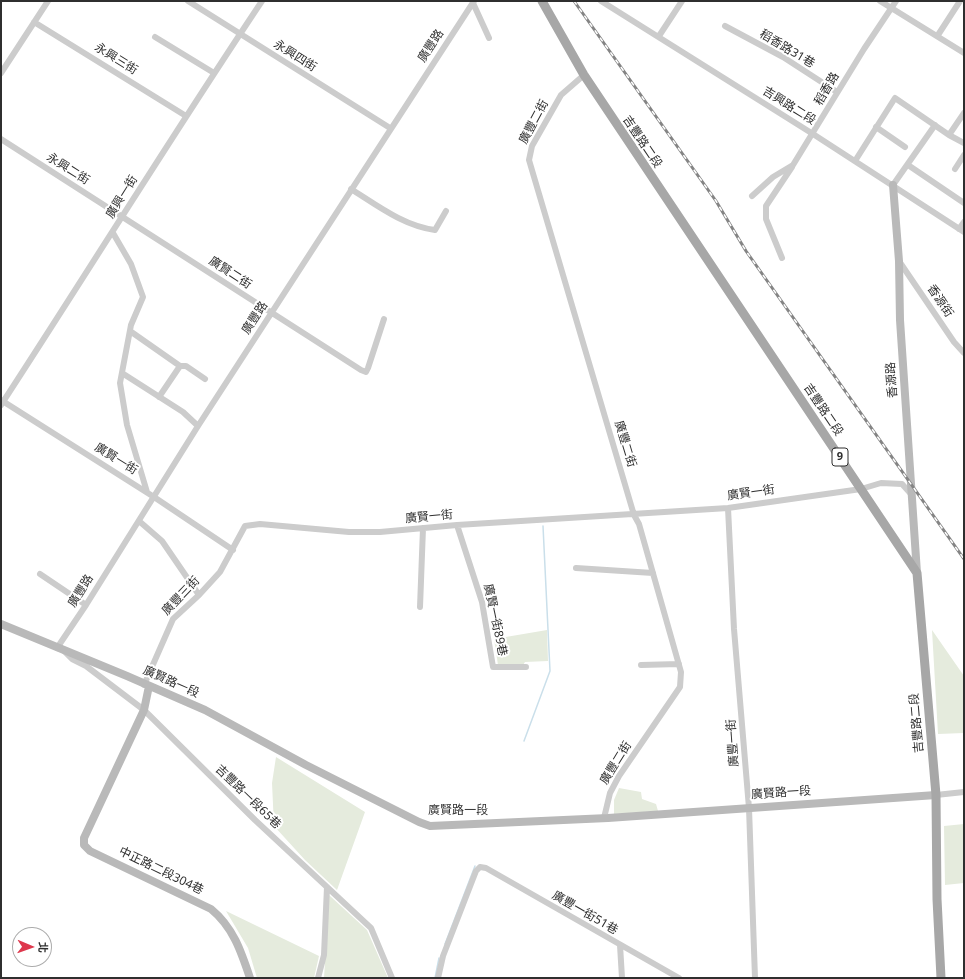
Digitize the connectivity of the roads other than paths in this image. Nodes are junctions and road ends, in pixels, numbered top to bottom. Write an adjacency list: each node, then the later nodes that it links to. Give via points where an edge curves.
1 (48, 1): 12 (street)
2 (188, 1): 14 (street, 永興四街)
3 (262, 1): 14 (street, 廣興一街)
4 (542, 1): 22 (main road, 吉豐路二段 / 9)
5 (601, 1): 16 (street, 吉興路二段)
6 (682, 1): 16 (street)
7 (880, 1): 11 (street)
8 (896, 1): 11 (street, 稻香路)
9 (960, 1): 15 (street)
10 (473, 2): 18 (street); 28 (street, 廣豐路)
11 (891, 8): 15 (street); 23 (street, 稻香路)
12 (34, 22): 20 (street); 24 (street, 永興三街)
13 (725, 26): 23 (street, 稻香路31巷, via 783,57)
14 (240, 35): 21 (street, 廣興一街); 28 (street, 永興四街)
15 (938, 35): 19 (street)
16 (659, 36): 29 (street, 吉興路二段)
17 (155, 37): 21 (street)
18 (490, 38)
19 (964, 53)
20 (1, 73)
21 (214, 73): 24 (street, 廣興一街)
22 (584, 76): 60 (main road, 吉豐路二段 / 9); 65 (street, 廣豐二街, via 561,95 532,146 529,160)
23 (837, 92): 29 (street, 稻香路)
24 (186, 116): 44 (street, 廣興一街)
25 (963, 116): 30 (street)
26 (935, 125): 27 (street, via 895,98); 30 (street); 37 (street)
27 (876, 127): 33 (street); 35 (street)
28 (390, 128): 40 (street, 廣豐路)
29 (813, 134): 35 (street, 吉興路二段); 36 (street, 稻香路)
30 (949, 135): 32 (street)
31 (1, 139): 44 (street, 永興二街)
32 (964, 143)
33 (905, 147)
34 (964, 155): 38 (street)
35 (855, 161): 39 (street, 吉興路二段)
36 (793, 165): 41 (street, 稻香路, via 773,177); 48 (street, via 766,206 766,220)
37 (908, 165): 39 (street); 42 (street)
38 (955, 169)
39 (893, 186): 46 (street, 吉興路二段); 49 (street, 香源路)
40 (351, 190): 43 (street, via 406,222 423,228 435,230); 50 (street, 廣豐路)
41 (752, 196)
42 (964, 203)
43 (446, 211)
44 (123, 217): 47 (street, 廣興一街); 50 (street, 廣賢二街)
45 (964, 222): 46 (street)
46 (962, 230)
47 (113, 233): 52 (street, via 131,264 144,297 134,316); 58 (street, 廣興一街)
48 (782, 258)
49 (899, 260): 53 (street, 香源街); 62 (street, 香源路, via 900,320)
50 (271, 313): 51 (street, 廣賢二街, via 366,372); 59 (street, 廣豐路)
51 (384, 319)
52 (130, 331): 54 (street); 55 (street)
53 (964, 353)
54 (180, 366): 56 (street, via 186,366); 57 (street)
55 (122, 373): 57 (street); 61 (street, via 120,383 124,411)
56 (205, 379)
57 (158, 397): 59 (street, via 184,412)
58 (2, 402): 61 (street, 廣賢一街)
59 (198, 426): 63 (street, 廣豐路)
60 (861, 489): 62 (street, 廣賢一街, via 881,482 902,484); 64 (street, 廣賢一街); 73 (main road, 吉豐路二段 / 9)
61 (147, 492): 63 (street, 廣賢一街)
62 (911, 494): 73 (street, 香源路)
63 (154, 497): 66 (street, 廣豐路); 69 (street, 廣賢一街)
64 (728, 508): 65 (street, 廣賢一街); 87 (street, 廣豐一街, via 734,629)
65 (634, 515): 67 (street, 廣賢一街); 71 (street, 廣豐二街)
66 (139, 521): 74 (street, via 162,541); 75 (street, 廣豐路)
67 (457, 525): 68 (street, 廣賢一街); 81 (street, 廣賢一街89巷, via 482,602 494,667)
68 (423, 528): 69 (street, 廣賢一街, via 360,533 248,525 245,526); 76 (street)
69 (233, 550): 74 (street, 廣豐三街, via 220,572)
70 (576, 568): 71 (street)
71 (653, 573): 79 (street, 廣豐二街)
72 (40, 574): 75 (street)
73 (917, 574): 86 (main road, 吉豐路二段 / 9)
74 (199, 595): 82 (street, 廣豐三街, via 173,619)
75 (86, 605): 78 (street, 廣豐路)
76 (420, 607)
77 (1, 624): 78 (street, 廣賢路一段)
78 (61, 649): 82 (street, 廣賢路一段); 83 (street, 吉豐路一段65巷)
79 (679, 664): 80 (street); 88 (street, 廣豐二街, via 680,687 619,776 610,793)
80 (641, 665)
81 (526, 667)
82 (147, 685): 83 (street, 廣豐三街); 88 (street, 廣賢路一段, via 221,718 313,769 430,826)
83 (144, 710): 84 (street, 廣豐三街); 89 (street, 吉豐路一段65巷)
84 (106, 789): 91 (street, 中正路二段304巷, via 84,838 84,844 90,851 211,909 221,917 240,948)
85 (964, 792): 86 (street)
86 (936, 795): 87 (street, 廣賢路一段); 98 (main road, 吉豐路二段 / 9)
87 (749, 808): 88 (street, 廣賢路一段); 97 (street, 廣豐一街)
88 (604, 818)
89 (327, 887): 92 (street, via 324,955); 93 (street, 吉豐路一段65巷, via 371,928)
90 (620, 945): 94 (street, 廣豐一街51巷, via 486,868 480,867 476,871 443,956); 95 (street); 96 (street, 廣豐一街51巷)
91 (250, 978)
92 (318, 978)
93 (392, 978)
94 (438, 978)
95 (622, 978)
96 (679, 978)
97 (755, 978)
98 (941, 978)

